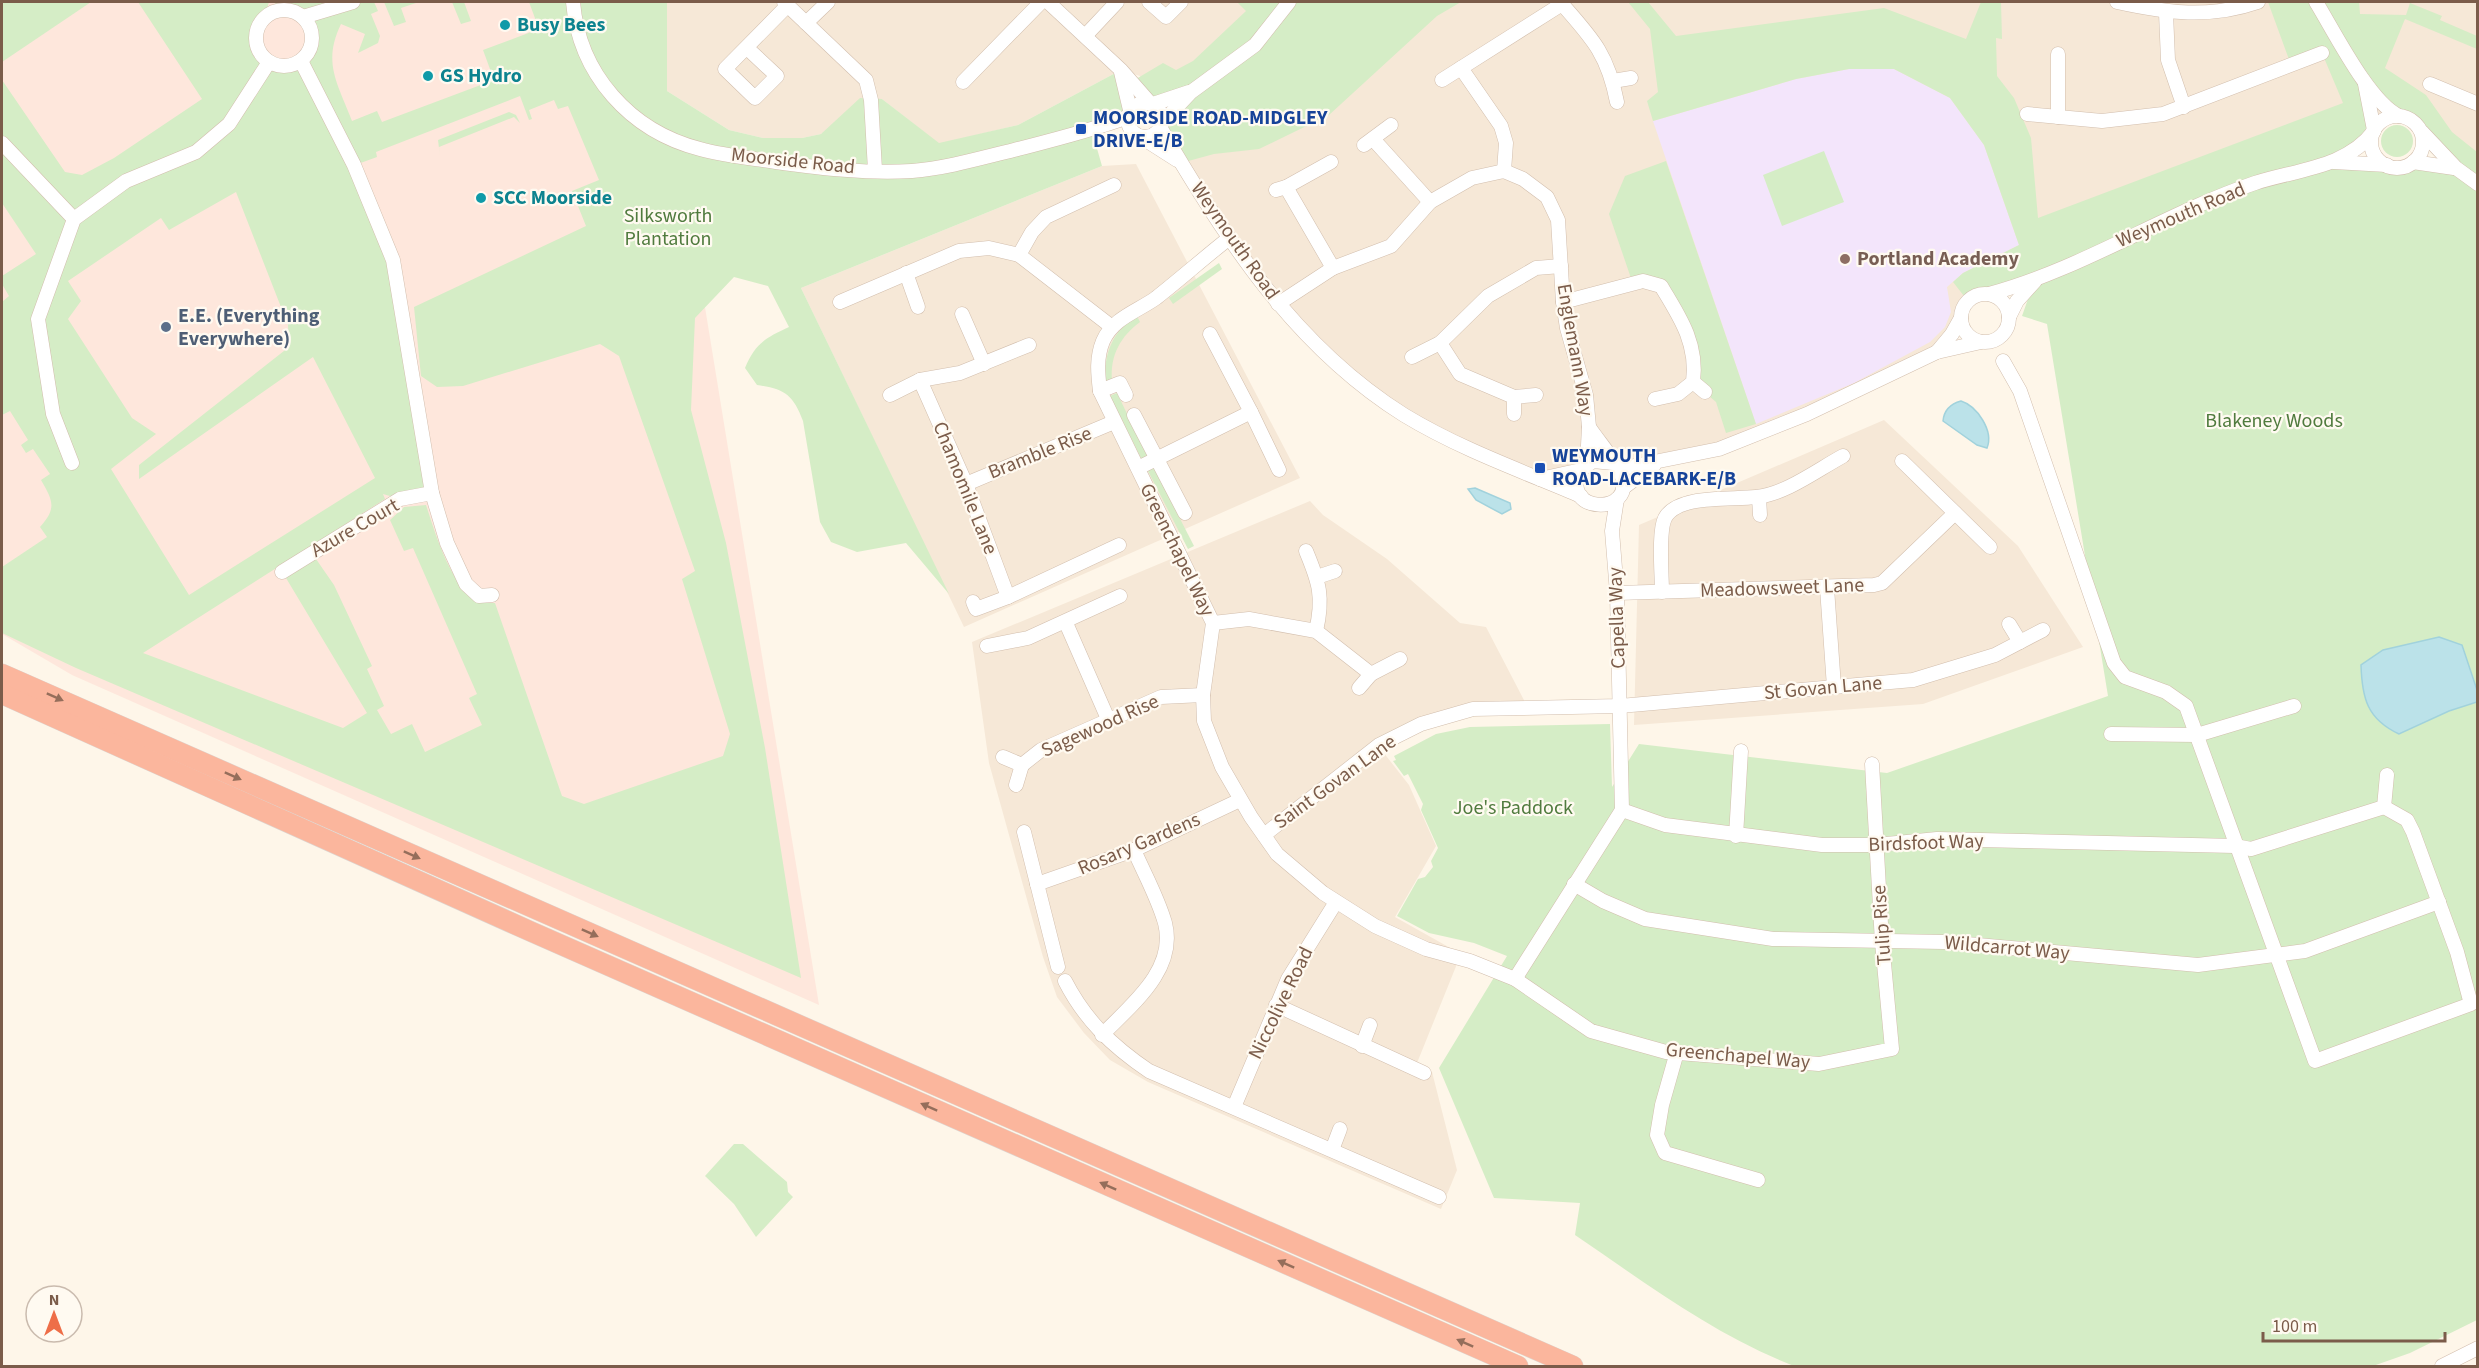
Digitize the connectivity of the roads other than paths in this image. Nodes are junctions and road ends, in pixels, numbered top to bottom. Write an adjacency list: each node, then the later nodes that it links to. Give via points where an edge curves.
1 (353, 2): 17 (street)
2 (573, 2): 55 (street, Moorside Road, via 588,63 628,115 700,150 828,170)
3 (828, 2): 18 (street)
4 (1041, 2): 30 (street)
5 (1048, 2): 19 (street)
6 (1117, 2): 19 (street)
7 (1149, 2): 8 (street, via 1166,17)
8 (1181, 2)
9 (1289, 2): 33 (street, via 1255,45)
10 (2117, 2): 16 (street)
11 (2316, 2): 31 (street)
12 (786, 3): 18 (street); 20 (street)
13 (1561, 3): 25 (street); 29 (street, via 1605,57)
14 (2250, 3): 16 (street, via 2228,12)
15 (275, 4): 17 (street); 24 (street, via 259,24 256,42)
16 (2166, 13): 37 (street, via 2168,60)
17 (303, 17): 23 (street, via 312,34 310,50)
18 (806, 23): 55 (street, via 866,80)
19 (1086, 35): 26 (street)
20 (747, 48)
21 (2322, 53): 37 (street)
22 (2058, 54): 41 (street)
23 (301, 61): 24 (street, via 284,66); 109 (street, via 354,165 393,260)
24 (269, 62): 60 (street, via 229,124 196,152 126,181)
25 (1461, 68): 28 (street); 56 (street, via 1501,126 1506,143)
26 (1121, 70): 35 (street); 38 (street)
27 (1631, 78): 29 (street)
28 (1442, 80)
29 (1613, 81): 34 (street)
30 (963, 82)
31 (2365, 82): 40 (street, via 2386,108); 46 (street)
32 (2430, 84): 36 (street)
33 (1191, 92): 35 (street); 42 (street)
34 (1617, 102)
35 (1151, 104): 38 (street, via 1139,103); 42 (street, via 1161,112)
36 (2478, 104)
37 (2184, 107): 41 (street, via 2163,114 2102,121)
38 (1129, 114): 45 (street); 47 (street, via 1129,127)
39 (2027, 114): 41 (street)
40 (2399, 116): 44 (street, via 2412,120); 46 (street, via 2385,119)
41 (2058, 117)
42 (1161, 125): 47 (street, via 1155,134); 52 (street)
43 (1391, 125): 59 (street, via 1369,142)
44 (2421, 130): 51 (street, via 2423,148); 54 (street)
45 (1091, 131): 47 (street); 55 (street, Moorside Road, via 963,163 912,171)
46 (2374, 131): 50 (street, Weymouth Road, via 2362,145); 53 (street, via 2375,155)
47 (1138, 135): 52 (street, Weymouth Road)
48 (2, 143): 60 (street)
49 (1331, 162): 64 (street, via 1281,189)
50 (2332, 162): 53 (street, Weymouth Road); 66 (street, Weymouth Road, via 2255,183 2186,210)
51 (2413, 162): 53 (street, via 2396,168); 54 (street)
52 (1181, 163): 61 (street, Weymouth Road)
53 (2388, 166)
54 (2456, 168): 57 (street)
55 (875, 170)
56 (1504, 171): 59 (street, via 1472,178); 63 (street, Englemann Way, via 1523,178 1546,197 1558,220)
57 (2478, 184)
58 (1114, 185): 62 (street, via 1046,218 1032,232)
59 (1430, 202): 64 (street, via 1390,246)
60 (74, 219): 102 (street, via 38,319 53,414)
61 (1227, 239): 70 (street, Weymouth Road); 75 (street, Greenchapel Way, via 1153,300)
62 (1019, 255): 65 (street, via 989,248 959,251); 75 (street)
63 (1561, 266): 69 (street, Englemann Way); 78 (street, via 1536,268 1488,296)
64 (1333, 268): 70 (street)
65 (906, 273): 68 (street); 71 (street)
66 (2035, 281): 67 (street, Weymouth Road); 73 (street, Weymouth Road)
67 (1989, 294): 73 (street, via 2003,302); 74 (street, via 1968,300)
68 (840, 302)
69 (1563, 302): 85 (street, via 1643,281 1661,285 1683,321 1696,361); 97 (street, Englemann Way, via 1586,396)
70 (1278, 304): 107 (street, Weymouth Road, via 1335,363 1403,414 1464,448)
71 (918, 307)
72 (962, 314): 83 (street)
73 (2009, 316): 77 (street, via 2003,334)
74 (1960, 318): 77 (street, via 1969,336); 80 (street)
75 (1113, 327): 86 (street, Greenchapel Way, via 1103,340 1098,363)
76 (1210, 334): 93 (street)
77 (1981, 342): 80 (street)
78 (1440, 343): 81 (street); 91 (street, via 1460,374)
79 (1029, 345): 83 (street)
80 (1937, 352): 101 (street, via 1807,414 1719,449)
81 (1412, 357)
82 (2003, 361): 149 (street, via 2020,391 2114,663 2125,677 2166,692 2186,706)
83 (984, 364): 84 (street)
84 (920, 380): 88 (street); 108 (street, Chamomile Lane)
85 (1693, 382): 87 (street); 92 (street, via 1678,394)
86 (1100, 391): 89 (street, via 1120,383); 96 (street, Greenchapel Way)
87 (1705, 392)
88 (890, 395)
89 (1126, 395)
90 (1536, 395): 91 (street)
91 (1514, 397): 94 (street)
92 (1655, 399)
93 (1251, 412): 99 (street); 106 (street)
94 (1514, 414)
95 (1134, 415): 99 (street)
96 (1114, 422): 105 (street, Greenchapel Way); 108 (street, Bramble Rise)
97 (1589, 427): 103 (street, Englemann Way); 104 (street, Englemann Way)
98 (1843, 456): 112 (street)
99 (1157, 459): 105 (street); 114 (street)
100 (1902, 461): 115 (street)
101 (1658, 462): 103 (street); 110 (street)
102 (72, 463)
103 (1616, 466): 104 (street, via 1600,460); 110 (street)
104 (1584, 467): 107 (street); 111 (street, via 1577,486)
105 (1138, 468): 132 (street, Greenchapel Way)
106 (1280, 470)
107 (1540, 479): 111 (street, Weymouth Road)
108 (966, 484): 128 (street, Chamomile Lane)
109 (432, 493): 122 (street, Azure Court, via 400,499); 127 (street, via 447,543 466,584 479,597)
110 (1620, 494): 113 (street, via 1606,505); 117 (street, Capella Way)
111 (1581, 496): 113 (street)
112 (1759, 497): 116 (street); 125 (street, via 1688,503 1669,512 1663,527)
113 (1593, 505): 117 (street)
114 (1185, 513)
115 (1955, 513): 119 (street); 124 (street, Meadowsweet Lane, via 1882,583)
116 (1760, 515)
117 (1612, 531): 126 (street, Capella Way)
118 (1119, 545): 128 (street)
119 (1990, 547)
120 (1306, 551): 123 (street)
121 (1335, 571): 123 (street)
122 (282, 572)
123 (1317, 577): 135 (street, via 1322,598)
124 (1827, 588): 125 (street, Meadowsweet Lane); 141 (street)
125 (1662, 592): 126 (street, Meadowsweet Lane)
126 (1617, 593): 145 (street, Capella Way)
127 (492, 595)
128 (1008, 597): 130 (street, via 976,609)
129 (1120, 597): 131 (street)
130 (973, 602)
131 (1066, 623): 137 (street, via 1028,638); 147 (street)
132 (1213, 623): 135 (street, via 1249,619); 144 (street, Greenchapel Way)
133 (2009, 624): 136 (street)
134 (2043, 630): 136 (street, St Govan Lane)
135 (1316, 631): 140 (street)
136 (2020, 642): 141 (street, St Govan Lane, via 1995,655 1913,680)
137 (987, 646)
138 (1400, 659): 140 (street)
139 (2, 674): 188 (highway, one-way to 188)
140 (1371, 674): 142 (street)
141 (1834, 687): 145 (street, St Govan Lane)
142 (1359, 688)
143 (2, 694): 187 (highway, one-way to 143, via 542,937)
144 (1203, 695): 147 (street, Sagewood Rise, via 1161,697); 156 (street, Greenchapel Way, via 1204,721)
145 (1620, 706): 158 (street, Capella Way); 160 (street, Saint Govan Lane, via 1473,710 1421,724 1379,745)
146 (2294, 706): 149 (street)
147 (1108, 719): 153 (street, Sagewood Rise, via 1041,750)
148 (2110, 734): 149 (street)
149 (2197, 735): 163 (street)
150 (1741, 751): 161 (street)
151 (1003, 757): 153 (street, Sagewood Rise)
152 (1872, 764): 162 (street, Tulip Rise)
153 (1022, 765): 155 (street)
154 (2387, 775): 157 (street)
155 (1016, 785)
156 (1240, 800): 160 (street, Greenchapel Way); 164 (street, Rosary Gardens)
157 (2384, 807): 163 (street, Birdsfoot Way, via 2251,849); 168 (street, via 2407,820 2414,832)
158 (1622, 810): 161 (street, Birdsfoot Way, via 1665,825); 166 (street)
159 (1024, 832): 165 (street)
160 (1264, 835): 167 (street, Greenchapel Way, via 1278,854)
161 (1736, 836): 162 (street, Birdsfoot Way, via 1822,845)
162 (1877, 845): 163 (street, Birdsfoot Way, via 1937,839); 169 (street, Tulip Rise)
163 (2235, 846): 170 (street)
164 (1134, 850): 165 (street, Rosary Gardens); 176 (street, via 1165,923 1164,959 1149,986)
165 (1036, 885): 171 (street)
166 (1574, 885): 169 (street, Wildcarrot Way, via 1645,919 1773,939); 172 (street)
167 (1336, 902): 172 (street, Greenchapel Way, via 1375,926 1425,949); 174 (street, Niccolive Road)
168 (2439, 902): 170 (street, Wildcarrot Way, via 2305,951); 170 (street, via 2471,1004 2315,1061)
169 (1882, 942): 170 (street, Wildcarrot Way, via 1944,942 2198,965); 178 (street, Tulip Rise)
170 (2276, 955)
171 (1058, 967)
172 (1515, 979): 179 (street, Greenchapel Way, via 1591,1031)
173 (1065, 981): 176 (street, via 1078,1008)
174 (1276, 1005): 177 (street); 181 (street, Niccolive Road)
175 (1370, 1025): 177 (street)
176 (1102, 1035): 181 (street, via 1149,1071)
177 (1362, 1046): 180 (street)
178 (1892, 1049): 179 (street, Greenchapel Way, via 1819,1064)
179 (1677, 1052): 184 (street, via 1657,1135 1665,1153)
180 (1424, 1073)
181 (1234, 1107): 183 (street)
182 (1340, 1129): 183 (street)
183 (1332, 1150): 185 (street)
184 (1758, 1180)
185 (1439, 1197)
186 (2478, 1348): 189 (street)
187 (1518, 1366)
188 (1573, 1366)
189 (2442, 1366)

